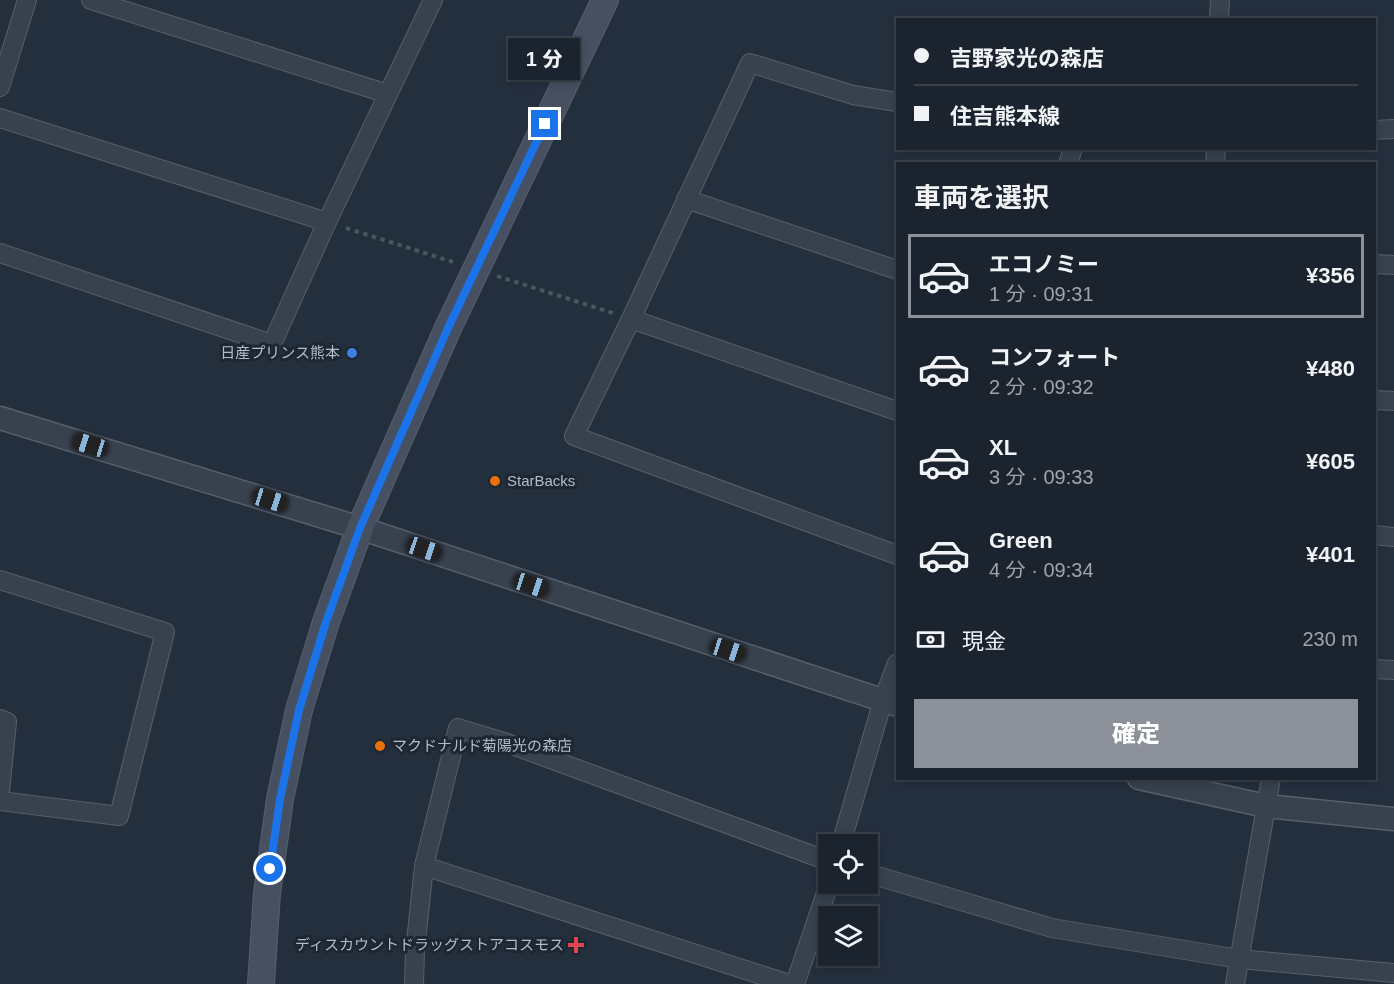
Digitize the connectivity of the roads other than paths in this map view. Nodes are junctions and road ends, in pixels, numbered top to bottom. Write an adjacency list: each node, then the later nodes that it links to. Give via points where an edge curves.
1 (27, 0): 7 (street)
2 (91, 0): 8 (street)
3 (433, 0): 8 (street)
4 (605, 0): 24 (main road, via 448,328)
5 (1220, 0): 6 (street)
6 (1219, 18)
7 (0, 87)
8 (388, 94): 14 (street)
9 (896, 102): 13 (street, via 854,95 750,63)
10 (0, 118): 14 (street)
11 (1394, 129): 12 (street)
12 (1376, 130)
13 (687, 200): 18 (street); 19 (street)
14 (327, 222): 15 (street, via 272,344)
15 (0, 253)
16 (1376, 264): 17 (street)
17 (1394, 265)
18 (896, 270)
19 (631, 319): 22 (street); 27 (street, via 574,436)
20 (1376, 400): 21 (street)
21 (1394, 401)
22 (896, 411)
23 (0, 418): 24 (street)
24 (360, 528): 32 (street); 47 (main road, via 299,710 280,799 267,893)
25 (1376, 535): 26 (street)
26 (1394, 537)
27 (896, 555)
28 (0, 580): 37 (street, via 165,632 118,816)
29 (896, 669): 32 (street)
30 (1376, 669): 31 (street)
31 (1394, 670)
32 (890, 703): 40 (street)
33 (0, 719): 36 (street, via 7,722)
34 (1148, 780): 38 (street)
35 (1271, 780): 38 (street)
36 (0, 791)
37 (0, 801)
38 (1266, 806): 39 (street); 45 (street)
39 (1394, 819)
40 (844, 834)
41 (818, 857): 42 (street, via 458,728)
42 (424, 866): 48 (street); 49 (street)
43 (878, 876): 45 (street, via 1052,928)
44 (826, 894): 50 (street)
45 (1239, 959): 46 (street); 51 (street)
46 (1394, 973)
47 (261, 984)
48 (414, 984)
49 (789, 984)
50 (795, 984)
51 (1235, 984)

